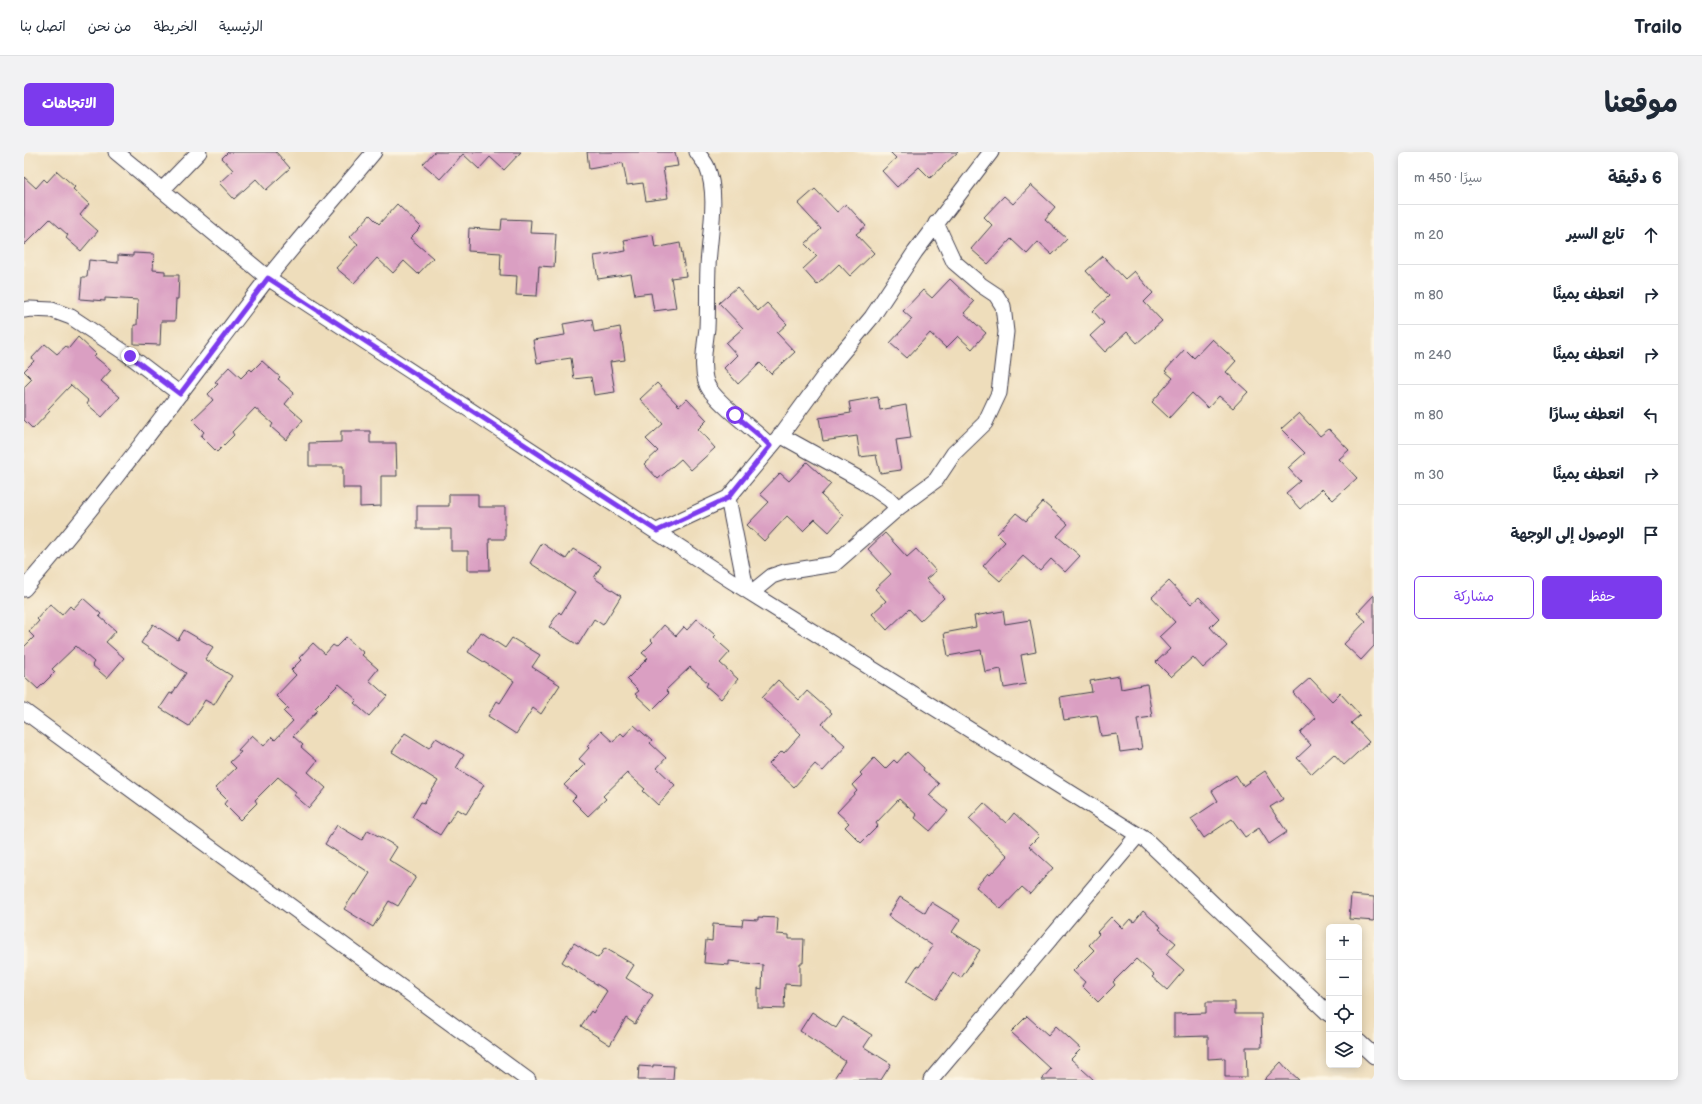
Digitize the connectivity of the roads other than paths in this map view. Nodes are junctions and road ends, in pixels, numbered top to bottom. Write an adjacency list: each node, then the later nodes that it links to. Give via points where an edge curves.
1 (116, 152): 6 (street)
2 (199, 152): 6 (street)
3 (374, 152): 8 (street)
4 (697, 152): 11 (street, via 707,167 712,189 703,368 710,390 760,436)
5 (991, 152): 7 (street)
6 (162, 190): 8 (street)
7 (936, 223): 11 (street, via 872,317); 13 (street, via 954,262 996,295 1003,306 1006,332 999,393 985,423 954,453 936,480)
8 (268, 278): 10 (street); 14 (street)
9 (26, 307): 10 (street, via 52,310 71,317 130,356)
10 (180, 394): 15 (street, via 64,543)
11 (775, 441): 12 (street); 13 (street, via 863,481)
12 (728, 498): 14 (street); 16 (street)
13 (898, 508): 16 (street, via 834,564 784,572 772,576)
14 (657, 531): 16 (street)
15 (24, 589)
16 (749, 591): 18 (street)
17 (24, 711): 22 (street)
18 (1138, 835): 19 (street); 23 (street)
19 (1326, 1011)
20 (1362, 1045): 21 (street)
21 (1374, 1056)
22 (528, 1080)
23 (931, 1080)

